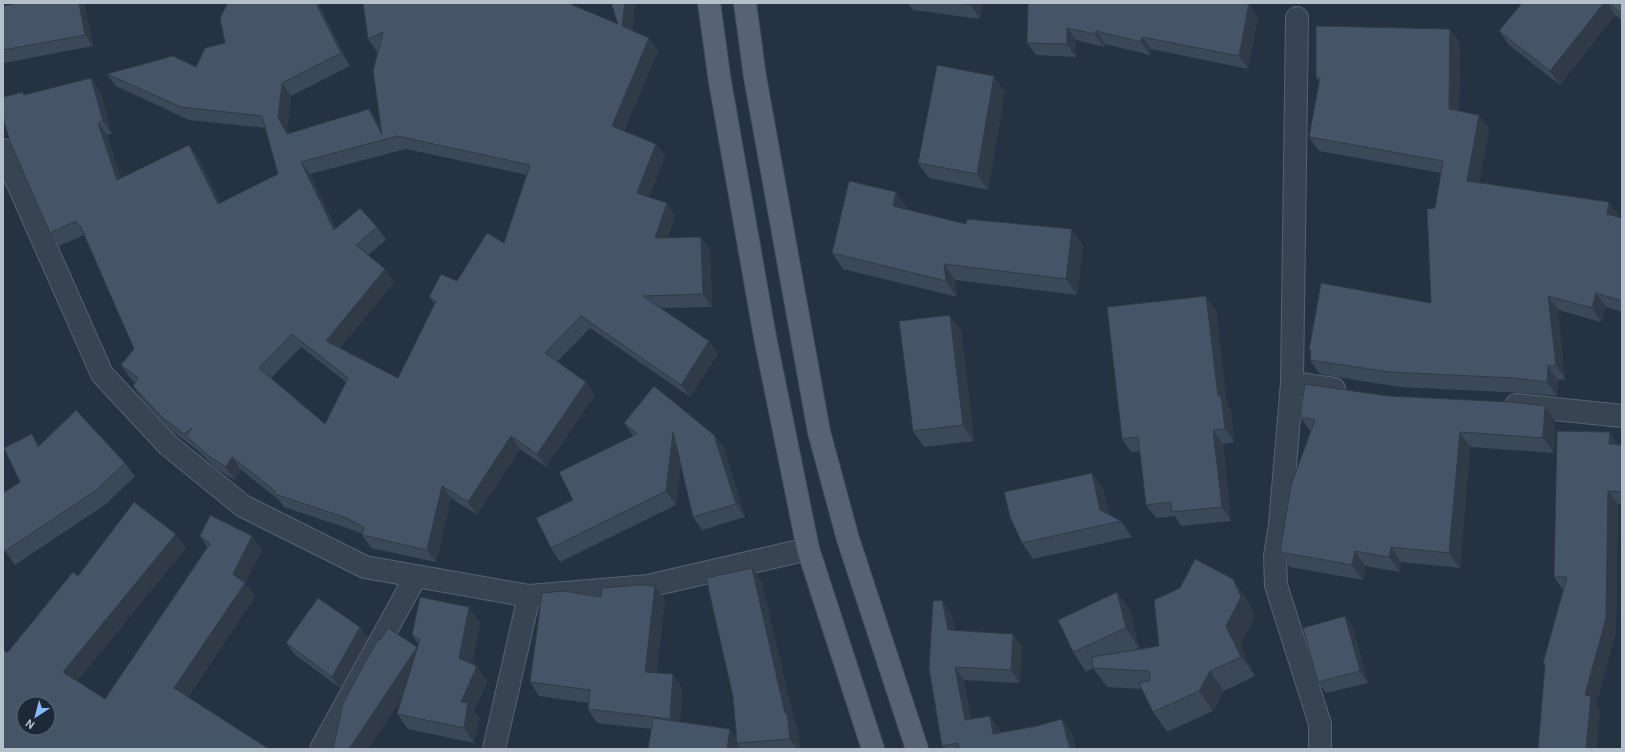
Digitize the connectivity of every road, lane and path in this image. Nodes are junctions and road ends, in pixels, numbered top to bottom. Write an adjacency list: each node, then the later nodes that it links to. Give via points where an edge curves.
1 (710, 3): 9 (main road, via 720,82 765,338)
2 (745, 3): 15 (main road, via 755,77 820,432 848,539)
3 (1297, 18): 5 (street)
4 (3, 150): 10 (street, via 102,374 168,445 243,506 365,567)
5 (1292, 383): 6 (street); 16 (street, via 1275,556 1276,585 1320,724)
6 (1353, 392)
7 (1500, 404): 8 (street)
8 (1622, 416)
9 (808, 549): 11 (street, via 648,586); 14 (main road)
10 (416, 576): 11 (street); 12 (street)
11 (529, 596): 13 (street)
12 (321, 749)
13 (494, 749)
14 (873, 749)
15 (917, 749)
16 (1320, 749)

